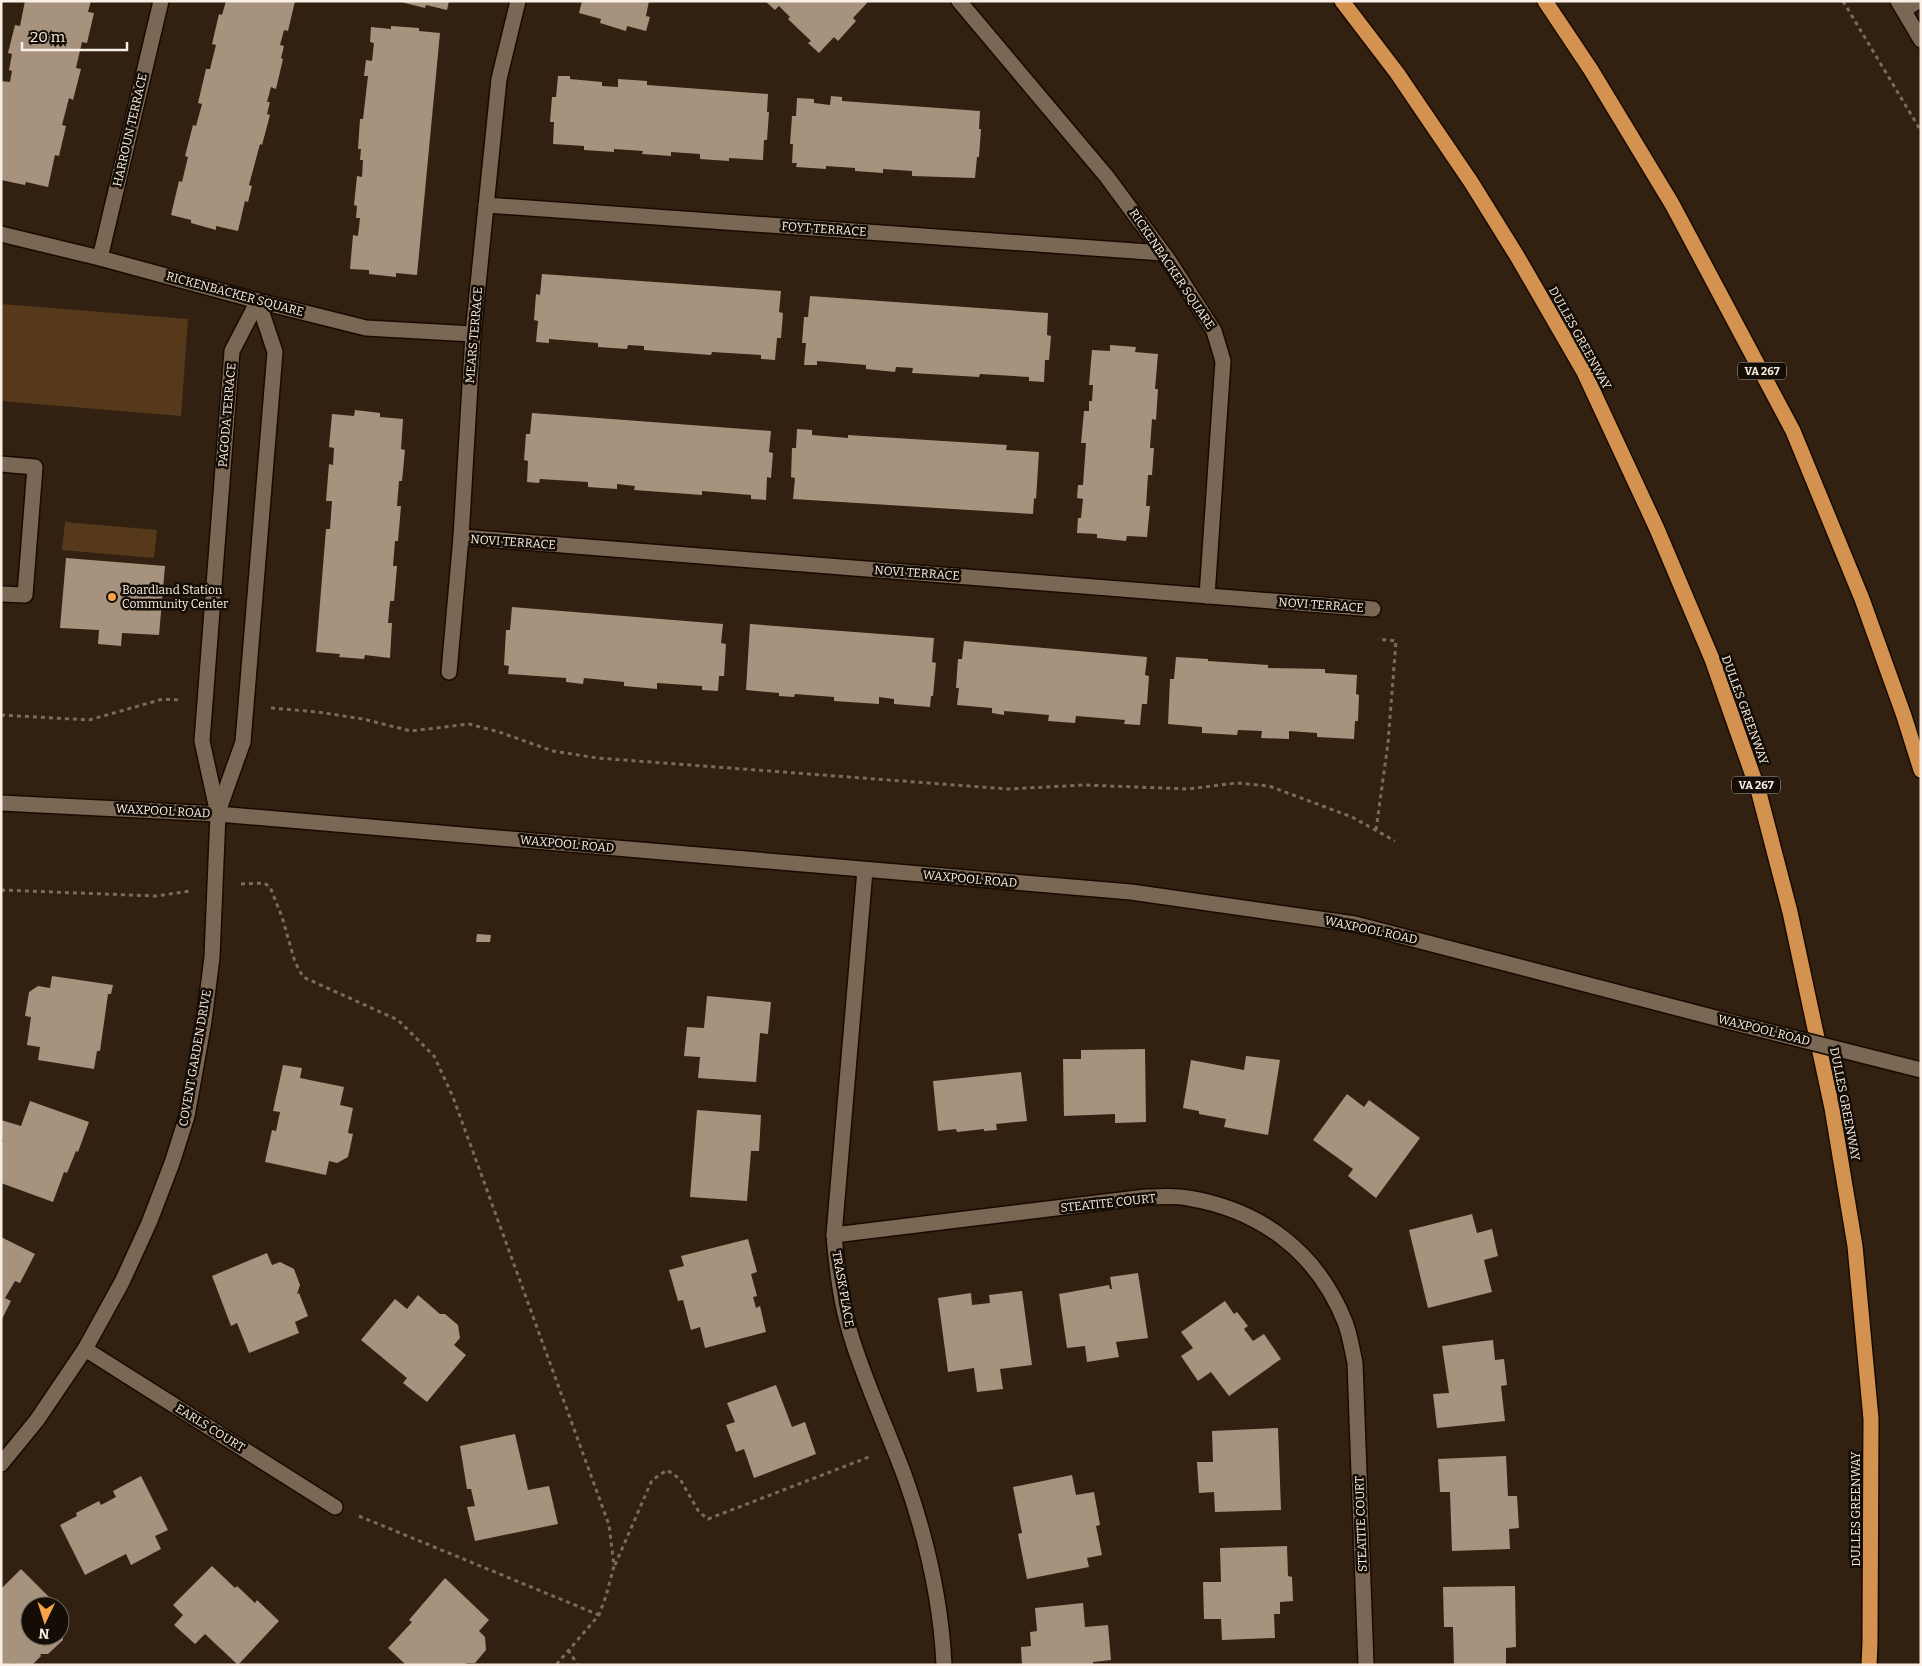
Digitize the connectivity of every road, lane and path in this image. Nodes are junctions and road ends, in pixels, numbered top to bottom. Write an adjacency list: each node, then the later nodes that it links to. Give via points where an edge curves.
1 (161, 1): 14 (street, HARROUN TERRACE)
2 (518, 1): 11 (street, MEARS TERRACE, via 499,79)
3 (959, 1): 13 (street, RICKENBACKER SQUARE, via 1107,177)
4 (1342, 1): 48 (highway, DULLES GREENWAY / VA 267, via 1471,182 1584,372 1657,529 1712,659 1759,793 1790,912 1832,1108 1855,1246 1871,1419)
5 (1545, 1): 27 (highway, VA 267, via 1672,204 1793,431 1862,599)
6 (1842, 1): 10 (path)
7 (1918, 1): 8 (street)
8 (1901, 6): 9 (street)
9 (1921, 40)
10 (1921, 131)
11 (486, 205): 13 (street, FOYT TERRACE); 16 (street, MEARS TERRACE)
12 (1, 234): 14 (street, RICKENBACKER SQUARE)
13 (1163, 253): 20 (street, RICKENBACKER SQUARE, via 1214,331 1223,360)
14 (100, 258): 15 (street, RICKENBACKER SQUARE)
15 (258, 301): 16 (street, RICKENBACKER SQUARE, via 366,328); 24 (street, PAGODA TERRACE, via 232,351); 25 (street, via 275,352)
16 (472, 334): 18 (street, MEARS TERRACE)
17 (1, 464): 19 (street, via 36,467 25,595)
18 (461, 537): 20 (street, NOVI TERRACE); 23 (street, MEARS TERRACE)
19 (1, 594)
20 (1207, 596): 21 (street, NOVI TERRACE)
21 (1373, 609)
22 (1378, 639): 30 (path, via 1396,641 1388,743)
23 (449, 672)
24 (204, 703): 26 (path, via 163,699 89,720); 29 (street, PAGODA TERRACE, via 202,741)
25 (246, 706): 29 (street, via 243,742); 30 (path, via 318,712 411,731 469,724 553,751 597,758 1008,789 1084,785 1188,789 1237,783 1269,786 1352,817)
26 (1, 715)
27 (1921, 770)
28 (1, 802): 29 (street, WAXPOOL ROAD)
29 (218, 814): 32 (street, WAXPOOL ROAD); 33 (street, COVENT GARDEN DRIVE)
30 (1376, 830): 31 (path)
31 (1394, 840)
32 (865, 870): 35 (street, WAXPOOL ROAD, bridge, via 1131,892 1355,924); 36 (street, TRASK PLACE)
33 (216, 886): 34 (path, via 156,896); 37 (street, COVENT GARDEN DRIVE, via 204,1022 187,1116 149,1223 122,1282); 41 (path, via 264,883 270,887 303,977 398,1020 434,1056 453,1098 609,1525)
34 (1, 890)
35 (1921, 1070)
36 (834, 1235): 38 (street, TRASK PLACE, via 837,1274 852,1338); 47 (street, STEATITE COURT, via 1146,1197 1186,1197 1228,1207 1267,1226 1298,1250 1327,1285 1345,1323 1355,1363)
37 (85, 1349): 39 (street, COVENT GARDEN DRIVE, via 37,1420); 40 (street, EARLS COURT)
38 (893, 1448): 41 (path, via 708,1519 699,1512 680,1480 667,1470 652,1480); 46 (street, TRASK PLACE, via 930,1561 943,1635)
39 (1, 1464)
40 (335, 1507): 42 (path)
41 (614, 1566): 42 (path)
42 (599, 1615): 43 (path)
43 (568, 1650): 44 (path); 45 (path)
44 (556, 1665)
45 (578, 1665)
46 (944, 1665)
47 (1366, 1665)
48 (1869, 1665)

